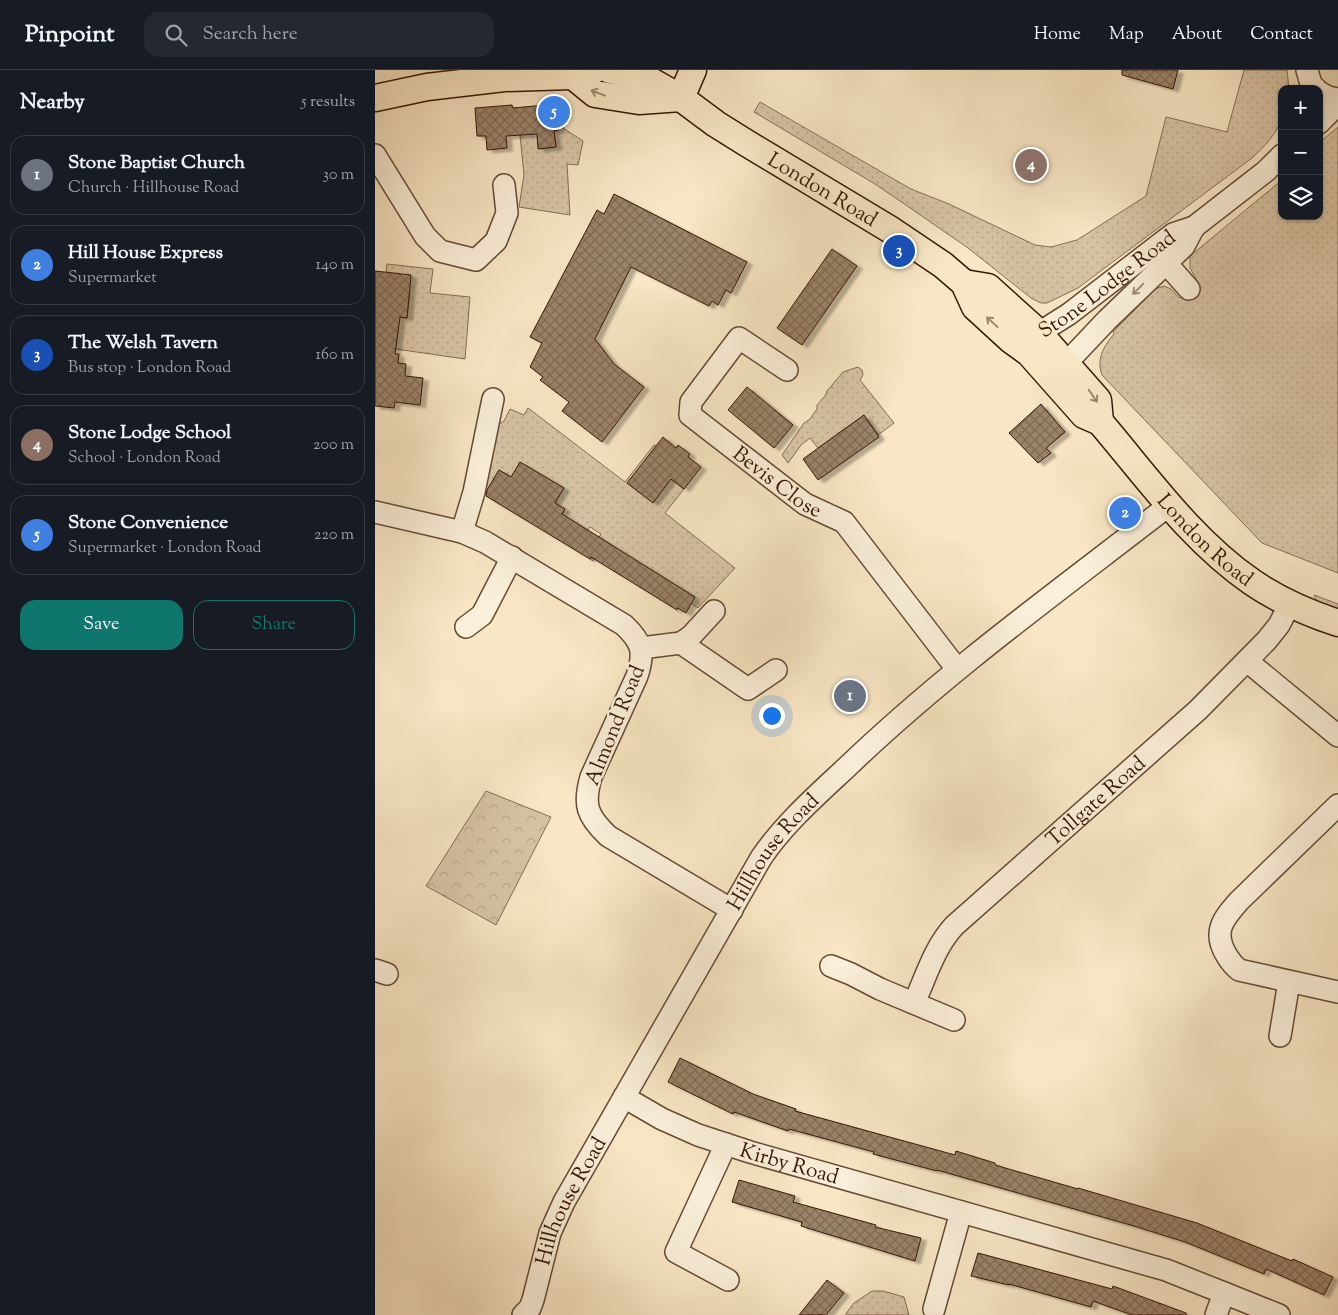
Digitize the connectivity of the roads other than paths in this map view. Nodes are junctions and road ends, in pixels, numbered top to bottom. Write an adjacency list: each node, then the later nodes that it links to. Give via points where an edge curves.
1 (610, 70): 6 (main road, London Road, via 644,77)
2 (693, 70): 6 (main road)
3 (584, 73): 5 (main road, via 427,87); 6 (main road, one-way to 3, via 639,101 595,94)
4 (1323, 93): 7 (street)
5 (375, 98)
6 (681, 98): 15 (main road, London Road, via 748,144 943,265 964,283 975,307 1011,340)
7 (1338, 99): 8 (street)
8 (1323, 119)
9 (375, 155): 11 (street, via 425,236 441,251 476,260 496,241 507,213)
10 (1278, 159): 12 (street, Stone Lodge Road)
11 (503, 184)
12 (1194, 227): 13 (street, Stone Lodge Road, via 1184,246); 15 (street, Stone Lodge Road, via 1173,234)
13 (1166, 263): 14 (street); 17 (street, Stone Lodge Road, one-way to 17)
14 (1189, 289)
15 (1034, 343): 17 (main road, London Road)
16 (787, 370): 30 (street, Bevis Close, via 739,338 691,402 690,415 805,504 844,522)
17 (1059, 371): 19 (main road, London Road, via 1098,400 1099,422)
18 (493, 399): 21 (street, via 474,492)
19 (1169, 504): 23 (main road, London Road, via 1219,556 1252,582); 30 (street, Hillhouse Road)
20 (375, 512): 21 (street, Almond Road)
21 (462, 532): 22 (street, Almond Road)
22 (512, 557): 26 (street, via 482,615); 28 (street, Almond Road, via 624,625 636,636)
23 (1289, 604): 25 (main road, London Road); 29 (street, Tollgate Road, via 1279,625)
24 (714, 611): 27 (street)
25 (1338, 623)
26 (466, 627)
27 (681, 643): 28 (street); 31 (street, via 748,689)
28 (641, 648): 34 (street, Almond Road, via 637,676 591,777 587,808 593,823 608,836)
29 (1247, 661): 32 (street); 38 (street, Tollgate Road, via 1153,751 954,926 936,951)
30 (957, 669): 34 (street, Hillhouse Road, via 897,719 789,824 765,853)
31 (776, 670)
32 (1338, 736)
33 (1338, 805): 36 (street, via 1239,901 1222,923 1219,934 1221,946 1237,969)
34 (732, 910): 41 (street, Hillhouse Road)
35 (831, 966): 38 (street)
36 (1289, 982): 37 (street); 40 (street)
37 (1338, 992)
38 (914, 1004): 39 (street)
39 (953, 1020)
40 (1279, 1036)
41 (624, 1097): 42 (street, Kirby Road, via 662,1119); 47 (street, Hillhouse Road, via 561,1209 550,1233 533,1300)
42 (726, 1144): 43 (street, Kirby Road); 44 (street, via 675,1252)
43 (961, 1212): 45 (street, Kirby Road, via 1166,1270); 46 (street)
44 (728, 1280)
45 (1224, 1293): 48 (street); 49 (street, Kirby Road)
46 (934, 1309)
47 (523, 1315)
48 (1216, 1315)
49 (1279, 1315)

